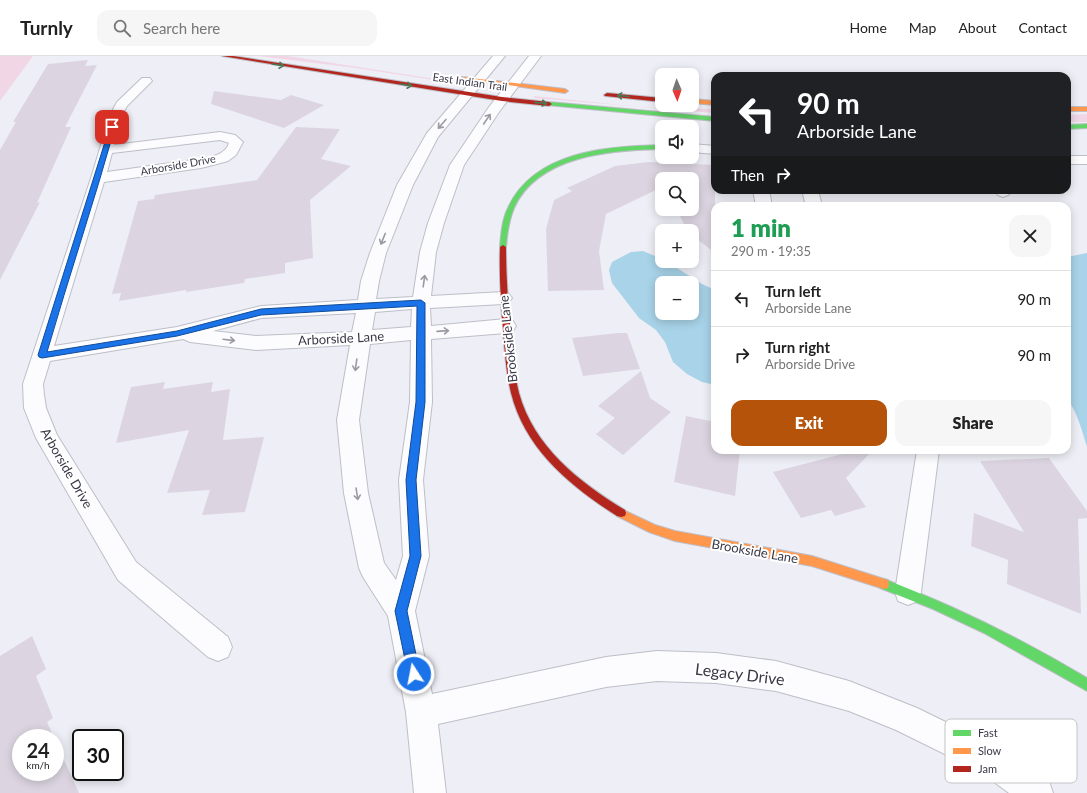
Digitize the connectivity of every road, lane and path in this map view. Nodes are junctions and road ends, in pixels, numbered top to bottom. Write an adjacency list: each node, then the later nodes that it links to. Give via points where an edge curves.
1 (224, 56): 7 (main road, East Indian Trail, one-way to 7)
2 (498, 56): 7 (street)
3 (535, 56): 6 (street)
4 (454, 77): 7 (main road, East Indian Trail)
5 (146, 81): 21 (street, Arborside Drive, via 121,105)
6 (513, 84): 7 (main road, East Indian Trail); 8 (main road, East Indian Trail); 10 (street)
7 (473, 87): 10 (main road, East Indian Trail); 28 (street, one-way to 28, via 432,136 405,186 378,252)
8 (571, 91)
9 (594, 94): 11 (main road, one-way to 9)
10 (502, 99): 16 (main road, East Indian Trail, one-way to 16); 27 (street, one-way to 10, via 428,252 457,165)
11 (655, 99)
12 (699, 102): 13 (main road)
13 (711, 103)
14 (1071, 109): 15 (main road)
15 (1087, 109)
16 (711, 119)
17 (1087, 126): 18 (main road)
18 (1071, 127)
19 (655, 147): 26 (main road, Brookside Lane, via 598,151 572,159 546,172 527,186 514,203 503,242)
20 (699, 149): 22 (street)
21 (106, 150): 25 (street, Arborside Drive); 25 (street, Arborside Drive, via 208,136 225,137 236,142 235,148 227,156 214,161)
22 (711, 150)
23 (1071, 160): 24 (street)
24 (1087, 160)
25 (98, 178): 33 (street, Arborside Drive)
26 (503, 298): 27 (street, Arborside Lane); 29 (main road, Brookside Lane)
27 (421, 303): 28 (street, Arborside Lane); 30 (street)
28 (366, 306): 31 (street, Arborside Lane, via 261,312); 32 (street)
29 (506, 326): 30 (street, Arborside Lane, one-way to 29); 35 (main road, Brookside Lane, via 511,380 520,412 537,440 559,467 592,495 633,520 672,536 773,552 831,566)
30 (420, 332): 32 (street, Arborside Lane); 36 (street, via 421,402 411,480 416,556)
31 (177, 334): 32 (street, Arborside Lane, one-way to 32, via 256,343); 33 (street, Arborside Lane)
32 (360, 338): 36 (street, one-way to 36, via 348,420 356,494 372,568)
33 (42, 355): 37 (street, Arborside Drive, via 33,384 35,408 47,438 127,571)
34 (927, 454): 35 (street)
35 (908, 592): 38 (main road, Brookside Lane, via 1050,662)
36 (401, 611): 39 (street)
37 (218, 647)
38 (1087, 685)
39 (421, 712): 40 (street, Legacy Drive, via 606,672 657,666 716,668 776,676 849,696); 42 (street)
40 (945, 738)
41 (1023, 783): 43 (street, Legacy Drive)
42 (430, 793)
43 (1037, 793)

